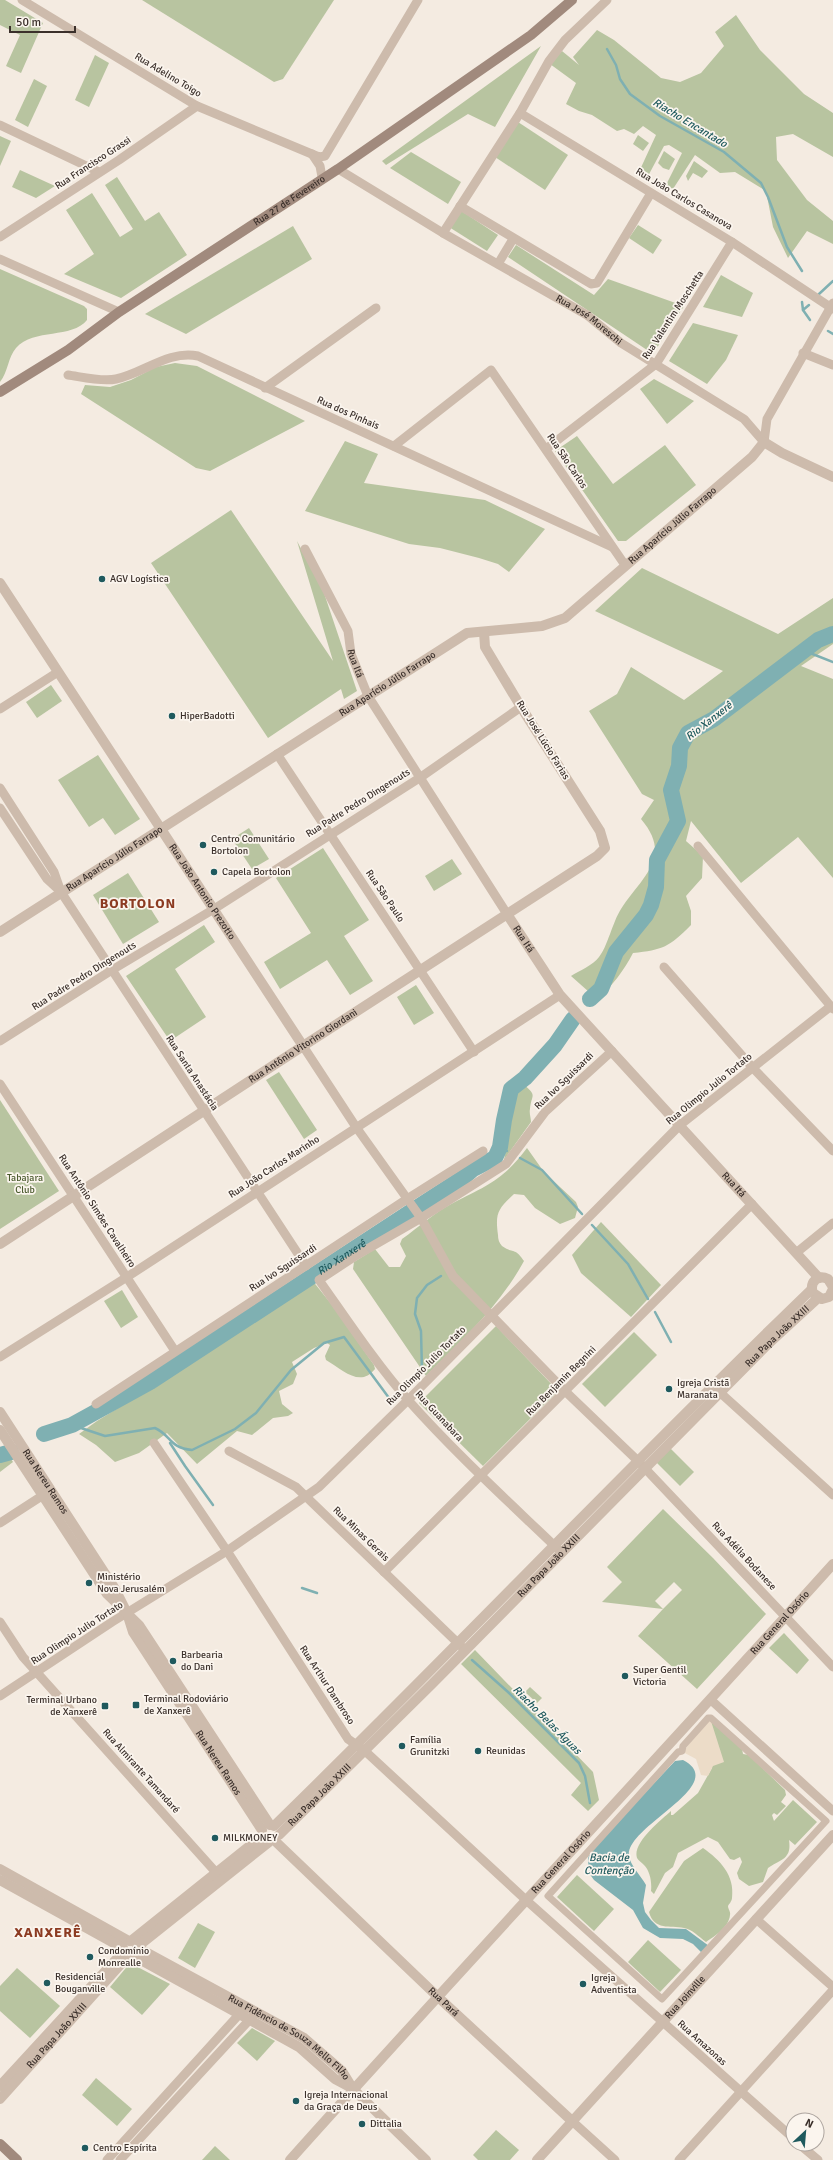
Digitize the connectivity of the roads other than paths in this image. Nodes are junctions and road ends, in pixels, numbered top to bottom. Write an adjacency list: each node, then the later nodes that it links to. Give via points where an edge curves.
1 (22, 0): 5 (street, Rua Adelino Toigo)
2 (418, 0): 8 (street, Rua Adelino Toigo, via 325,156 318,157)
3 (572, 0): 9 (main road, Rua 27 de Fevereiro, via 531,35)
4 (607, 0): 6 (street, via 565,40 549,61)
5 (197, 106): 8 (street, Rua Adelino Toigo); 10 (street, Rua Francisco Grassi)
6 (520, 113): 12 (street, Rua João Carlos Casanova); 13 (street)
7 (0, 125): 10 (street)
8 (311, 153): 11 (street, via 320,166)
9 (338, 169): 11 (main road, Rua 27 de Fevereiro); 14 (street, Rua José Moreschi)
10 (99, 172): 15 (street, Rua Francisco Grassi)
11 (322, 177): 22 (main road, Rua 27 de Fevereiro)
12 (651, 193): 16 (street, via 597,283 591,284); 17 (street, Rua João Carlos Casanova)
13 (460, 206): 14 (street); 16 (street)
14 (444, 233): 19 (street, Rua José Moreschi)
15 (0, 237)
16 (513, 240): 19 (street)
17 (732, 242): 20 (street, Rua João Carlos Casanova); 24 (street, Rua Valentim Moschetta)
18 (0, 259): 22 (street)
19 (498, 264): 24 (street, Rua José Moreschi, via 587,315 621,343)
20 (832, 307): 23 (street)
21 (376, 308): 27 (street)
22 (119, 312): 28 (main road, Rua 27 de Fevereiro, via 68,350)
23 (803, 353): 25 (street); 29 (street, via 767,419)
24 (656, 364): 29 (street, Rua José Moreschi, via 744,419); 31 (street, Rua Valentim Moschetta)
25 (833, 365)
26 (68, 374): 27 (street, Rua dos Pinhais, via 116,379 165,360 189,354)
27 (265, 388): 30 (street, Rua dos Pinhais)
28 (0, 392)
29 (764, 442): 32 (street, Rua José Moreschi); 35 (street, Rua Aparício Júlio Farrapo, via 752,457)
30 (394, 446): 31 (street, Rua São Carlos, via 490,370); 33 (street, Rua dos Pinhais)
31 (546, 449): 33 (street, Rua São Carlos)
32 (833, 477)
33 (612, 547): 35 (street, Rua São Carlos)
34 (304, 549): 39 (street, Rua Itá, via 348,631 351,654)
35 (625, 565): 37 (street, Rua Aparício Júlio Farrapo, via 565,618 542,626)
36 (0, 583): 38 (street, Rua João Antonio Prezotto)
37 (484, 632): 39 (street, Rua Aparício Júlio Farrapo, via 467,633); 40 (street, Rua José Lúcio Farias, via 485,647)
38 (58, 672): 41 (street); 48 (street, Rua João Antonio Prezotto)
39 (368, 696): 42 (street, Rua Aparício Júlio Farrapo); 43 (street, Rua Itá)
40 (521, 707): 43 (street, Rua Padre Pedro Dingenouts); 52 (street, Rua José Lúcio Farias, via 600,831)
41 (0, 709)
42 (277, 754): 48 (street, Rua Aparício Júlio Farrapo); 49 (street, Rua São Paulo)
43 (421, 777): 49 (street, Rua Padre Pedro Dingenouts); 56 (street, Rua Itá)
44 (0, 788): 46 (street, Rua Santa Anastácia)
45 (0, 808): 47 (street, Rua Santa Anastácia)
46 (15, 812): 47 (street); 50 (street, Rua Santa Anastácia)
47 (6, 817): 53 (street, Rua Santa Anastácia)
48 (160, 828): 54 (street, Rua Aparício Júlio Farrapo); 55 (street, Rua João Antonio Prezotto)
49 (330, 833): 55 (street, Rua Padre Pedro Dingenouts); 60 (street, Rua São Paulo)
50 (36, 844): 53 (street); 54 (street, Rua Santa Anastácia, via 54,872)
51 (698, 846): 62 (street)
52 (605, 848): 56 (street, Rua Antônio Vitorino Giordani, via 597,856)
53 (27, 850): 54 (street, Rua Santa Anastácia, via 47,879)
54 (61, 892): 57 (street, Rua Aparício Júlio Farrapo); 59 (street, Rua Santa Anastácia)
55 (214, 909): 59 (street, Rua Padre Pedro Dingenouts); 64 (street, Rua João Antonio Prezotto)
56 (507, 914): 60 (street, Rua Antônio Vitorino Giordani); 61 (street, Rua Itá)
57 (0, 932)
58 (664, 967): 67 (street)
59 (112, 970): 63 (street, Rua Padre Pedro Dingenouts); 69 (street, Rua Santa Anastácia)
60 (422, 970): 64 (street, Rua Antônio Vitorino Giordani); 66 (street, Rua São Paulo)
61 (560, 995): 65 (street, Rua Itá); 66 (street, Rua João Carlos Marinho)
62 (832, 1007): 67 (street, Rua Olimpio Julio Tortato)
63 (0, 1041)
64 (303, 1046): 69 (street, Rua Antônio Vitorino Giordani); 71 (street, Rua João Antonio Prezotto)
65 (612, 1051): 70 (street, Rua Itá); 77 (street, Rua Ivo Sguissardi, via 545,1112 506,1164)
66 (474, 1052): 71 (street, Rua João Carlos Marinho)
67 (752, 1067): 70 (street, Rua Olimpio Julio Tortato); 73 (street)
68 (0, 1084): 75 (street, Rua Antônio Simões Cavalheiro)
69 (203, 1111): 74 (street, Rua Santa Anastácia); 75 (street, Rua Antônio Vitorino Giordani)
70 (680, 1125): 76 (street, Rua Itá); 87 (street, Rua Olimpio Julio Tortato)
71 (356, 1127): 74 (street, Rua João Carlos Marinho); 77 (street, Rua João Antonio Prezotto)
72 (483, 1151): 77 (street, Rua Ivo Sguissardi)
73 (833, 1151)
74 (258, 1192): 81 (street, Rua Santa Anastácia); 82 (street, Rua João Carlos Marinho)
75 (74, 1196): 79 (street, Rua Antônio Vitorino Giordani); 82 (street, Rua Antônio Simões Cavalheiro)
76 (752, 1204): 80 (street, Rua Itá); 92 (street, Rua Benjamin Begnini)
77 (414, 1208): 81 (street, Rua Ivo Sguissardi); 84 (street, Rua Ivo Sguissardi, via 357,1255); 87 (street, Rua João Antonio Prezotto, via 453,1276)
78 (833, 1223): 80 (street)
79 (0, 1244)
80 (796, 1253): 83 (street, Rua Itá)
81 (306, 1266): 89 (street, Rua Ivo Sguissardi)
82 (127, 1278): 89 (street, Rua Antônio Simões Cavalheiro); 90 (street, Rua João Carlos Marinho)
83 (818, 1278): 85 (street, via 813,1282); 86 (street, Rua Itá, via 828,1279)
84 (319, 1280): 94 (street, Rua Guanabara)
85 (812, 1290): 86 (street); 88 (street, Rua Papa João XXIII)
86 (829, 1294): 88 (street, Rua Papa João XXIII)
87 (491, 1316): 92 (street, Rua Adélia Bodanese); 94 (street, Rua Olimpio Julio Tortato)
88 (764, 1341): 91 (street, Rua Papa João XXIII); 93 (street, Rua Papa João XXIII)
89 (175, 1351): 95 (street, Rua Ivo Sguissardi)
90 (0, 1357)
91 (712, 1386): 93 (street); 97 (street, Rua Papa João XXIII)
92 (566, 1392): 102 (street, Rua Adélia Bodanese); 104 (street, Rua Benjamin Begnini)
93 (720, 1392): 98 (street, Rua Papa João XXIII); 106 (street)
94 (408, 1400): 104 (street, Rua Guanabara); 107 (street, Rua Olimpio Julio Tortato)
95 (96, 1404)
96 (0, 1412): 99 (street, Rua Nereu Ramos)
97 (684, 1414): 98 (street); 102 (street, Rua Papa João XXIII)
98 (692, 1422): 103 (street, Rua Papa João XXIII)
99 (6, 1433): 105 (street, Rua Nereu Ramos)
100 (154, 1443): 111 (street, Rua Arthur Dambroso)
101 (229, 1451): 107 (street, Rua Minas Gerais, via 296,1487)
102 (638, 1461): 103 (street, Rua Adélia Bodanese); 108 (street, Rua Papa João XXIII)
103 (645, 1468): 108 (street, Rua Papa João XXIII); 115 (street, Rua Adélia Bodanese)
104 (481, 1477): 110 (street, Rua Guanabara); 113 (street, Rua Benjamin Begnini)
105 (47, 1492): 109 (street); 114 (street, Rua Nereu Ramos, via 92,1562 107,1594)
106 (833, 1495)
107 (307, 1496): 111 (street, Rua Olimpio Julio Tortato); 113 (street, Rua Minas Gerais)
108 (606, 1500): 110 (street, Rua Papa João XXIII)
109 (0, 1523)
110 (557, 1549): 117 (street, Rua Papa João XXIII)
111 (227, 1551): 114 (street, Rua Olimpio Julio Tortato); 123 (street, Rua Arthur Dambroso, via 348,1739)
112 (833, 1564): 115 (street, Rua General Osório)
113 (384, 1572): 117 (street, Rua Minas Gerais)
114 (127, 1613): 119 (street, Rua Olimpio Julio Tortato); 127 (street, Rua Nereu Ramos, via 133,1632 158,1661)
115 (786, 1616): 118 (street, Rua Adélia Bodanese); 121 (street, Rua General Osório)
116 (0, 1622): 119 (street, Rua Almirante Tamandaré, via 23,1657)
117 (461, 1646): 122 (street, Rua Papa João XXIII)
118 (833, 1667)
119 (37, 1672): 120 (street, Rua Olimpio Julio Tortato); 130 (street, Rua Almirante Tamandaré)
120 (0, 1696)
121 (711, 1700): 126 (street); 133 (street, Rua General Osório)
122 (389, 1719): 123 (street, Rua Papa João XXIII); 124 (street, Rua Papa João XXIII)
123 (355, 1745): 124 (street, Rua Arthur Dambroso); 125 (street, Rua Papa João XXIII)
124 (365, 1751): 125 (street, Rua Papa João XXIII); 133 (street, Rua Arthur Dambroso)
125 (318, 1789): 127 (street, Rua Papa João XXIII)
126 (833, 1811)
127 (270, 1834): 130 (street, Rua Papa João XXIII); 138 (street, Rua Pará)
128 (833, 1835): 134 (street, Rua Joinville)
129 (0, 1869): 131 (street, Rua Fidêncio de Souza Mello Filho)
130 (219, 1875): 135 (street, Rua Papa João XXIII)
131 (6, 1880): 135 (street, Rua Fidêncio de Souza Mello Filho)
132 (548, 1896): 132 (street, via 662,1999 826,1821 708,1718 682,1750)
133 (526, 1900): 138 (street, Rua General Osório); 143 (street, Rua Amazonas)
134 (756, 1918): 137 (street); 143 (street, Rua Joinville)
135 (130, 1948): 136 (street, Rua Fidêncio de Souza Mello Filho); 145 (street, Rua Papa João XXIII)
136 (190, 1981): 139 (street, Rua Fidêncio de Souza Mello Filho); 141 (street, Rua Fidêncio de Souza Mello Filho)
137 (833, 1989): 147 (street)
138 (438, 1997): 146 (street, Rua General Osório); 149 (street, Rua Pará)
139 (246, 2006): 140 (street, Rua Fidêncio de Souza Mello Filho); 141 (street)
140 (257, 2012): 142 (street); 144 (street, Rua Fidêncio de Souza Mello Filho)
141 (239, 2014): 142 (street, Rua Fidêncio de Souza Mello Filho); 154 (street)
142 (250, 2020): 144 (street, Rua Fidêncio de Souza Mello Filho); 155 (street)
143 (661, 2022): 147 (street, Rua Amazonas); 149 (street, Rua Joinville)
144 (302, 2042): 146 (street, Rua Fidêncio de Souza Mello Filho, via 335,2079)
145 (7, 2083): 148 (street, Rua Papa João XXIII)
146 (353, 2089): 156 (street, Rua General Osório); 157 (street, Rua Fidêncio de Souza Mello Filho)
147 (740, 2092): 150 (street, Rua Amazonas); 160 (street)
148 (0, 2099)
149 (572, 2121): 158 (street, Rua Joinville); 159 (street, Rua Pará)
150 (785, 2131)
151 (0, 2144): 153 (main road)
152 (808, 2152): 161 (street)
153 (17, 2160)
154 (107, 2160)
155 (120, 2160)
156 (290, 2160)
157 (426, 2160)
158 (537, 2160)
159 (615, 2160)
160 (679, 2160)
161 (818, 2160)

